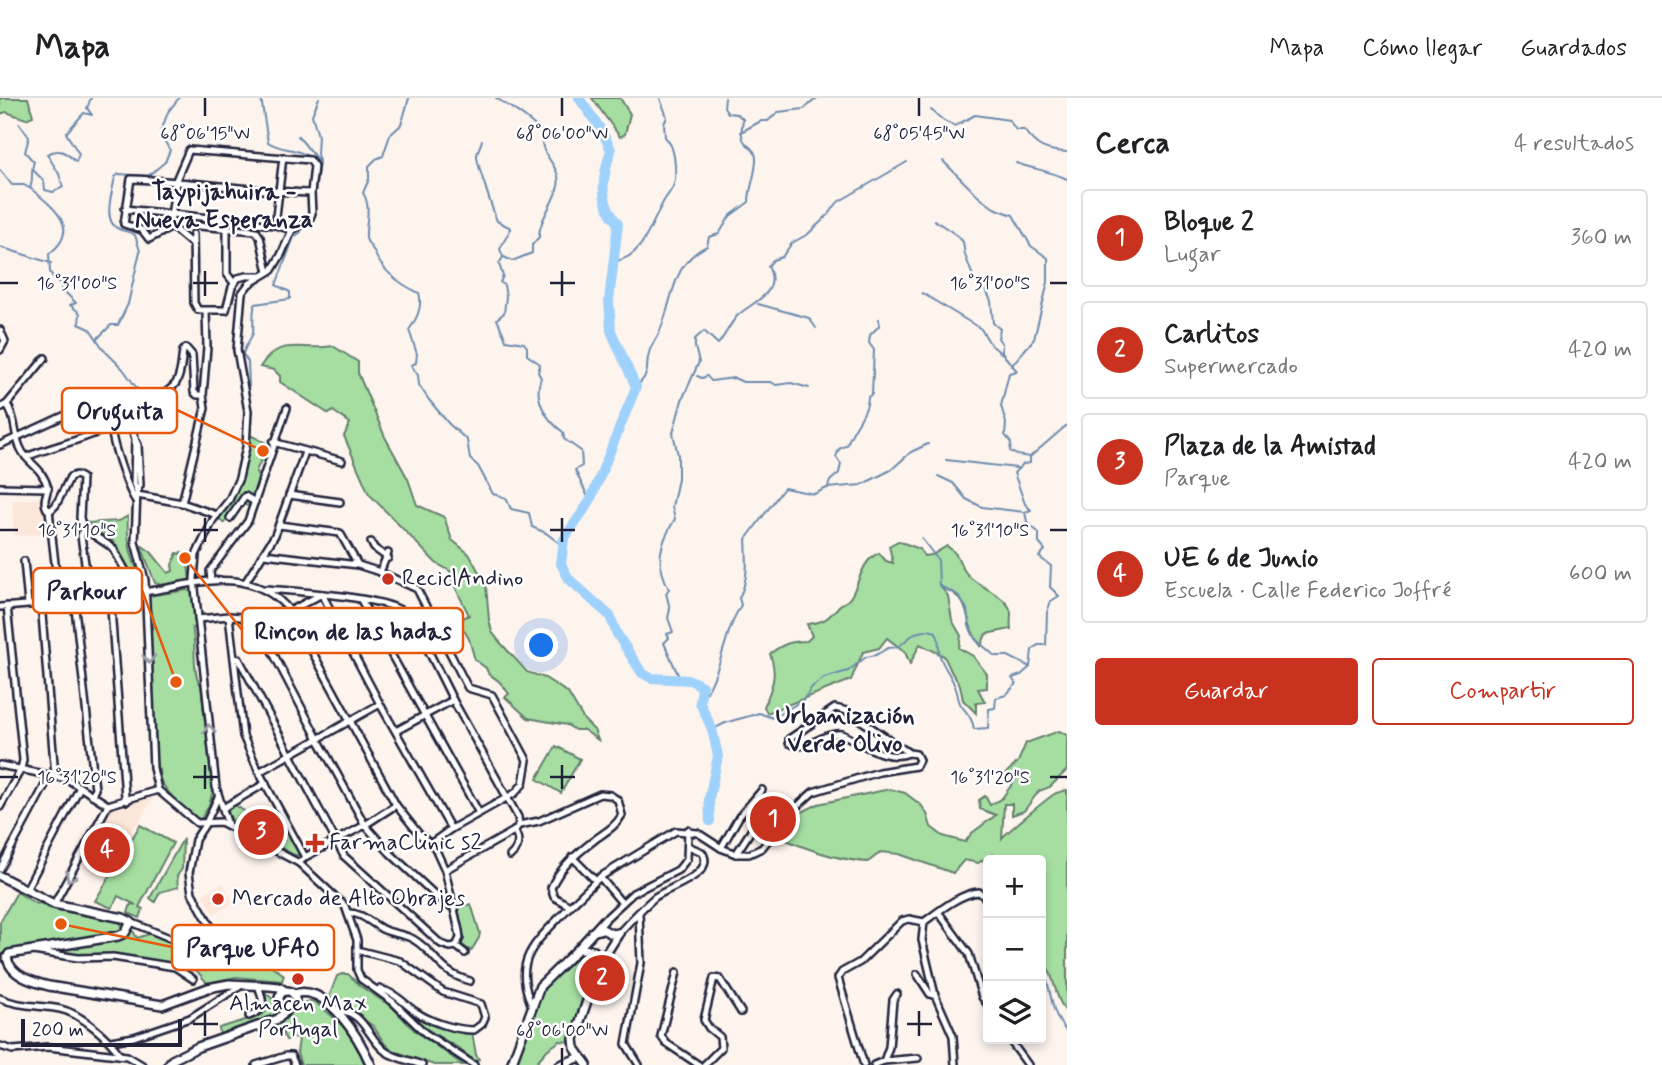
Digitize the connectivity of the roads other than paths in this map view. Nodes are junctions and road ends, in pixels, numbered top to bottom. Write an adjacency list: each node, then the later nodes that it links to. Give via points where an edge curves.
1 (283, 157): 2 (street, via 190,150); 3 (street); 4 (street, via 310,160 314,166)
2 (176, 180): 3 (street); 5 (street, via 131,179); 6 (street)
3 (279, 192): 4 (street); 7 (street)
4 (311, 193): 11 (street, via 309,220)
5 (125, 209): 6 (street); 9 (street, via 124,224 142,230 149,239)
6 (171, 215): 7 (street); 9 (street)
7 (275, 225): 11 (street)
8 (199, 226): 10 (street)
9 (172, 227): 13 (street)
10 (227, 228): 14 (street, via 258,233); 16 (street, via 228,274)
11 (292, 230): 14 (street)
12 (193, 234): 13 (street)
13 (192, 244): 17 (street, via 194,303 198,310)
14 (268, 272): 15 (street)
15 (261, 276): 16 (street, via 243,276); 42 (street, via 242,292 237,350 248,429 239,478)
16 (234, 284): 17 (street, via 226,310)
17 (206, 311): 21 (street)
18 (0, 330): 19 (street, via 5,341)
19 (0, 350)
20 (45, 358): 24 (street)
21 (203, 396): 23 (street, via 194,392 192,355 187,348 174,386); 40 (street, via 205,408)
22 (96, 401): 28 (street)
23 (147, 403): 27 (street, via 127,397 116,407); 37 (street, via 135,417)
24 (7, 404): 25 (street); 28 (street)
25 (0, 408)
26 (287, 408): 29 (street)
27 (108, 427): 32 (street); 37 (street, via 131,494)
28 (17, 435): 30 (street); 32 (street)
29 (273, 442): 31 (street); 38 (street)
30 (0, 445)
31 (305, 452): 33 (street); 36 (street)
32 (26, 457): 35 (street, via 44,474)
33 (342, 461)
34 (0, 487): 35 (street)
35 (48, 488): 41 (street)
36 (289, 495): 39 (street); 44 (street)
37 (137, 496): 40 (street); 56 (street, via 135,542)
38 (254, 502): 43 (street, via 246,496); 51 (street, via 248,521 210,571)
39 (340, 502)
40 (182, 503): 42 (street)
41 (49, 510): 45 (street, via 70,477 79,476 83,482); 52 (street)
42 (217, 515): 54 (street, via 196,555)
43 (230, 518)
44 (279, 525): 47 (street); 49 (street, via 340,533)
45 (83, 527): 56 (street, via 113,548 132,582); 59 (street)
46 (372, 542): 50 (street, via 388,555)
47 (264, 554): 49 (street); 53 (street)
48 (24, 561): 63 (street)
49 (358, 565): 50 (street)
50 (380, 572): 90 (street, via 410,585 422,596 468,688 492,695 527,760 523,784)
51 (211, 580): 53 (street); 54 (street)
52 (57, 581)
53 (245, 583): 55 (street)
54 (194, 584): 56 (street); 69 (street)
55 (263, 589): 57 (street); 66 (street)
56 (145, 591): 58 (street); 86 (street, one-way to 86, via 153,768)
57 (322, 594): 61 (street); 66 (street); 73 (street)
58 (110, 595): 59 (street); 91 (street)
59 (90, 597): 60 (street)
60 (74, 599): 62 (street); 88 (street)
61 (361, 600): 72 (street, via 388,605 414,622); 74 (street)
62 (41, 602): 63 (street); 83 (street)
63 (28, 604): 64 (street)
64 (7, 606): 65 (street); 81 (street)
65 (0, 607)
66 (290, 611): 75 (street)
67 (229, 616): 69 (street); 70 (street); 71 (street)
68 (282, 618): 70 (street)
69 (198, 619): 89 (street, one-way to 69)
70 (261, 630): 77 (street)
71 (234, 659): 79 (street, via 239,659); 82 (street, via 243,736)
72 (453, 700): 74 (street); 90 (street)
73 (380, 704): 75 (street); 76 (street)
74 (425, 715): 76 (street); 97 (street)
75 (349, 722): 77 (street); 93 (street)
76 (396, 731): 102 (street)
77 (318, 739): 79 (street); 100 (street)
78 (909, 753): 78 (street, via 881,753 842,734 800,747 789,739 826,712 841,708); 108 (street, via 916,754 916,766 813,792 762,848)
79 (290, 755): 82 (street); 104 (street)
80 (0, 765): 81 (street)
81 (21, 769): 83 (street); 95 (street)
82 (259, 772): 84 (street)
83 (53, 775): 85 (street); 113 (street)
84 (266, 783): 96 (street); 110 (street)
85 (80, 787): 88 (street); 117 (street)
86 (158, 790): 91 (street); 98 (street, via 193,822)
87 (761, 790): 107 (street)
88 (92, 794): 92 (street)
89 (218, 797): 96 (street); 98 (street)
90 (508, 798): 97 (street); 101 (street, via 518,817)
91 (127, 801): 92 (street)
92 (108, 805): 120 (street, one-way to 120)
93 (396, 805): 100 (street); 105 (street)
94 (772, 806): 108 (street)
95 (0, 807)
96 (223, 808): 99 (street)
97 (479, 813): 102 (street)
98 (206, 823): 99 (street); 127 (street, via 192,849 190,886 216,936 215,948 188,947)
99 (228, 825): 112 (street)
100 (366, 825): 104 (street); 121 (street, via 390,853 447,906)
101 (516, 828): 109 (street, via 518,844); 111 (street, via 600,794 618,800 622,815 617,824); 114 (street)
102 (451, 829): 105 (street)
103 (688, 830): 106 (street); 107 (street); 116 (street, via 676,831)
104 (335, 841): 110 (street); 132 (street, via 351,862 441,944)
105 (430, 844): 114 (street)
106 (688, 846): 119 (street, via 687,859 678,870); 124 (street, via 702,852 704,866 659,894)
107 (721, 848): 108 (street)
108 (736, 854)
109 (510, 856)
110 (305, 857): 112 (street)
111 (572, 857): 116 (street); 122 (street, via 551,888 557,900)
112 (299, 863): 123 (street)
113 (0, 869)
114 (445, 870): 121 (street)
115 (0, 876): 117 (main road)
116 (598, 878): 119 (street); 122 (street)
117 (26, 890): 120 (main road)
118 (983, 896): 125 (street, via 974,892)
119 (621, 902): 126 (street)
120 (54, 904): 127 (main road)
121 (453, 906): 132 (street, via 460,938)
122 (570, 906): 154 (street, via 524,961)
123 (348, 913): 136 (street); 143 (street, via 355,912 387,931 411,938 442,968)
124 (639, 913): 130 (street); 177 (street, via 641,964 626,1044)
125 (939, 913): 128 (street); 151 (street, via 969,954)
126 (604, 920): 129 (main road); 131 (main road)
127 (131, 922): 134 (main road, via 118,936)
128 (924, 922): 149 (street, via 922,940); 181 (street, via 902,921 838,978)
129 (607, 932): 130 (main road); 131 (main road, via 598,929); 133 (main road)
130 (618, 933): 133 (main road)
131 (591, 934): 135 (main road); 137 (main road, via 589,943)
132 (456, 946): 138 (street)
133 (610, 947): 137 (main road); 139 (main road)
134 (31, 949): 142 (street, via 175,967); 144 (main road, via 13,952 7,958 10,967 33,982 162,1005 208,988)
135 (578, 949): 137 (main road); 154 (main road, via 543,983)
136 (357, 950): 146 (street, via 358,975); 146 (street, via 400,961 443,992 481,1004 485,1017 478,1028 467,1030 425,1017 392,992)
137 (594, 951): 139 (main road)
138 (465, 953)
139 (600, 964): 164 (main road, via 574,1039)
140 (677, 972): 178 (street, via 661,1036)
141 (917, 974): 149 (street)
142 (193, 979)
143 (470, 982)
144 (245, 984): 145 (main road); 159 (street, via 190,1018)
145 (262, 986): 147 (main road); 153 (main road); 157 (street, via 262,1008)
146 (376, 989): 173 (street, via 425,1033)
147 (285, 991): 152 (main road); 153 (main road)
148 (897, 994): 166 (street)
149 (935, 995): 183 (street, via 953,1036)
150 (0, 998): 159 (street, via 69,1012)
151 (983, 998)
152 (293, 1001): 153 (main road, via 285,1007); 155 (main road, via 303,993); 158 (main road)
153 (280, 1002): 158 (main road)
154 (533, 1008): 174 (main road)
155 (334, 1010): 171 (main road, via 352,1028); 172 (street, via 351,1014 368,1027 384,1051)
156 (741, 1012): 163 (street, via 720,979 714,978 704,1020 720,1037 721,1048)
157 (250, 1016)
158 (274, 1021): 168 (main road, via 198,1046)
159 (111, 1041): 162 (street)
160 (1013, 1044): 184 (street)
161 (0, 1046): 162 (street)
162 (120, 1055): 167 (street)
163 (713, 1055): 179 (street); 180 (street)
164 (581, 1056): 175 (main road); 176 (main road)
165 (918, 1058): 166 (street)
166 (884, 1061): 182 (street)
167 (142, 1065)
168 (168, 1065)
169 (256, 1065): 170 (street, via 291,1056)
170 (295, 1065)
171 (371, 1065)
172 (422, 1065)
173 (474, 1065)
174 (511, 1065)
175 (560, 1065)
176 (587, 1065)
177 (639, 1065)
178 (699, 1065)
179 (704, 1065)
180 (714, 1065)
181 (864, 1065)
182 (874, 1065)
183 (954, 1065)
184 (1028, 1065)

